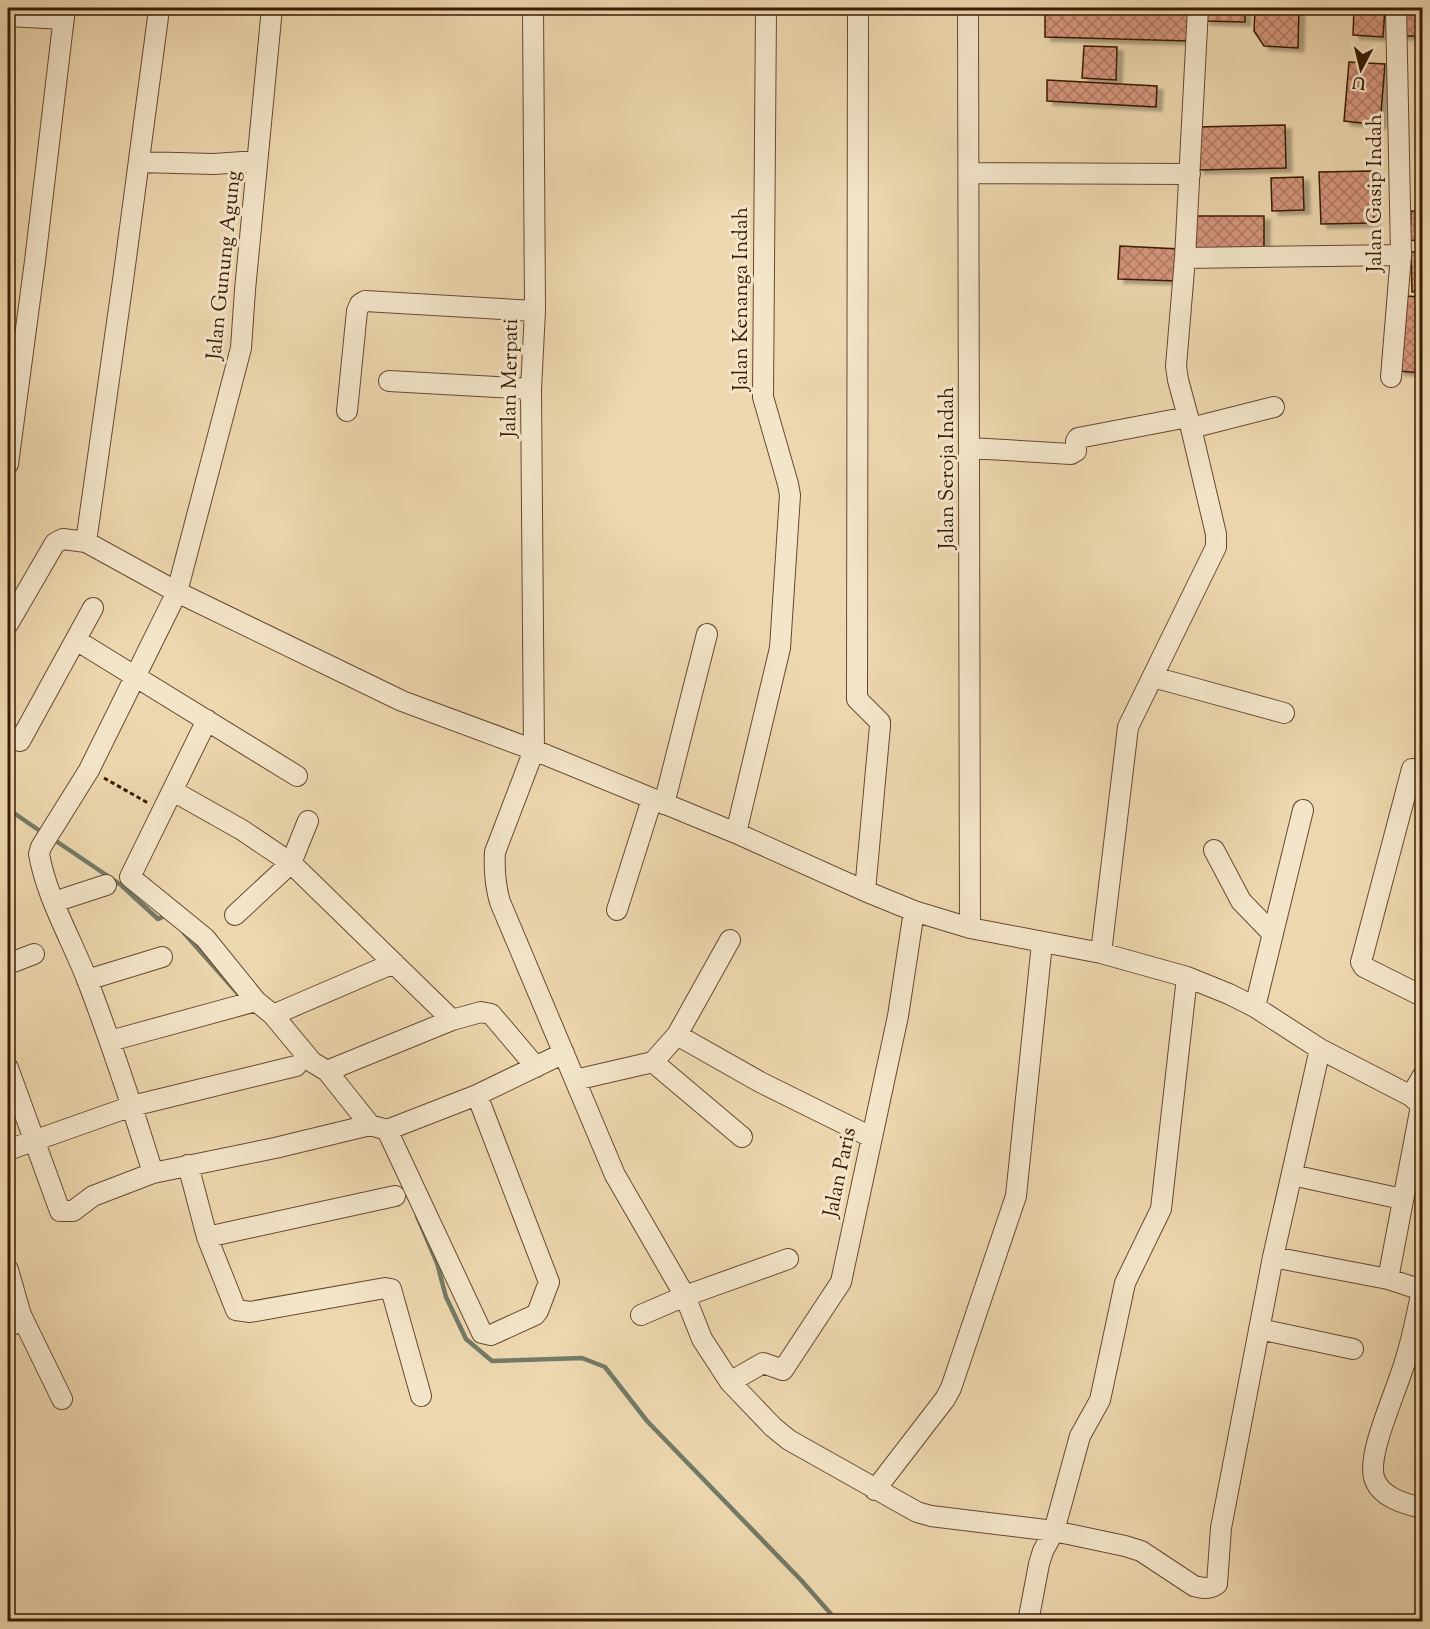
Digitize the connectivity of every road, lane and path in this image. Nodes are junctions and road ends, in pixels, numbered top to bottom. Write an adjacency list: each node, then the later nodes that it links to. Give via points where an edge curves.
1 (272, 8): 11 (street, Jalan Gunung Agung)
2 (533, 8): 17 (street, Jalan Merpati)
3 (766, 8): 46 (street, Jalan Kenanga Indah, via 763,397 790,495 780,648)
4 (858, 8): 50 (street, via 856,699 880,724)
5 (968, 8): 13 (street, Jalan Seroja Indah)
6 (1198, 8): 14 (street)
7 (1396, 8): 15 (street, Jalan Gasip Indah)
8 (65, 13): 9 (street); 25 (street)
9 (8, 16)
10 (158, 17): 12 (street)
11 (258, 161): 12 (street); 27 (street, Jalan Gunung Agung, via 242,348)
12 (139, 162): 26 (street)
13 (969, 173): 14 (street); 24 (street, Jalan Seroja Indah)
14 (1190, 174): 16 (street)
15 (1401, 255): 16 (street); 18 (street, Jalan Gasip Indah)
16 (1185, 258): 23 (street, via 1176,366)
17 (535, 311): 20 (street, Jalan Merpati); 22 (street, via 365,301 357,311)
18 (1391, 377)
19 (389, 381): 20 (street)
20 (531, 389): 37 (street, Jalan Merpati)
21 (1274, 407): 23 (street)
22 (347, 411)
23 (1190, 423): 24 (street, via 1078,438 1076,451 1071,454); 33 (street, via 1216,547)
24 (970, 448): 55 (street, Jalan Seroja Indah)
25 (8, 464)
26 (86, 542): 27 (street); 29 (street, via 63,539 55,543)
27 (177, 592): 32 (street, Jalan Gunung Agung); 37 (street, via 402,700)
28 (93, 608): 31 (street)
29 (8, 624)
30 (707, 634): 42 (street)
31 (76, 640): 32 (street); 36 (street)
32 (135, 677): 35 (street); 39 (street, Jalan Gunung Agung)
33 (1152, 677): 34 (street); 59 (street, via 1126,735)
34 (1284, 713)
35 (207, 720): 40 (street); 41 (street)
36 (20, 741)
37 (534, 750): 42 (street); 74 (street, via 498,840 494,867 500,902)
38 (1412, 769): 66 (street, via 1361,962)
39 (89, 770): 44 (path); 51 (street, Jalan Gunung Agung, via 41,847 40,861)
40 (297, 776)
41 (173, 791): 44 (street); 48 (street)
42 (658, 802): 46 (street); 52 (street)
43 (1303, 810): 56 (street)
44 (163, 811): 67 (street, via 130,877 205,938)
45 (308, 821): 48 (street)
46 (736, 833): 50 (street)
47 (1214, 850): 56 (street, via 1241,901)
48 (291, 862): 54 (street); 62 (street)
49 (106, 885): 51 (street)
50 (865, 891): 53 (street)
51 (54, 902): 65 (street, Jalan Gunung Agung)
52 (617, 910)
53 (914, 911): 55 (street); 87 (street, Jalan Paris, via 898,1016)
54 (236, 915)
55 (970, 928): 58 (street)
56 (1273, 934): 68 (street)
57 (730, 940): 71 (street)
58 (1042, 943): 59 (street); 109 (street, via 1015,1201 951,1388)
59 (1101, 953): 64 (street)
60 (34, 954): 63 (street)
61 (162, 957): 65 (street)
62 (394, 963): 69 (street); 70 (street)
63 (8, 964)
64 (1188, 977): 68 (street); 111 (street, via 1161,1209 1125,1283 1101,1400 1080,1436)
65 (87, 980): 72 (street, Jalan Gunung Agung)
66 (1422, 996)
67 (256, 1001): 69 (street); 72 (street)
68 (1256, 1007): 73 (street)
69 (273, 1015): 79 (street, via 312,1062)
70 (452, 1020): 77 (street, via 481,1012 491,1014); 79 (street)
71 (677, 1035): 75 (street); 87 (street)
72 (110, 1041): 84 (street, Jalan Gunung Agung)
73 (1320, 1049): 83 (street); 92 (street)
74 (564, 1053): 77 (street); 81 (street)
75 (653, 1062): 81 (street); 86 (street)
76 (296, 1066): 84 (street)
77 (537, 1067): 82 (street)
78 (8, 1068): 88 (street)
79 (327, 1071): 85 (street)
80 (1422, 1077): 83 (street)
81 (575, 1080): 101 (street, via 619,1184)
82 (477, 1095): 85 (street); 85 (street, via 549,1282 535,1315 491,1335 482,1333)
83 (1418, 1103): 94 (street)
84 (132, 1106): 88 (street); 91 (street, Jalan Gunung Agung)
85 (378, 1127): 90 (street)
86 (742, 1137)
87 (871, 1137): 106 (street, Jalan Paris, via 839,1286 783,1370 763,1364)
88 (34, 1140): 89 (street); 91 (street, via 60,1211 73,1210 93,1196)
89 (8, 1150)
90 (188, 1165): 91 (street); 95 (street)
91 (153, 1173)
92 (1292, 1175): 94 (street); 96 (street)
93 (395, 1196): 95 (street)
94 (1402, 1199): 99 (street)
95 (207, 1237): 107 (street, via 240,1312 391,1289)
96 (1273, 1257): 99 (street); 104 (street)
97 (788, 1259): 101 (street)
98 (8, 1270): 103 (street)
99 (1388, 1279): 100 (street)
100 (1422, 1290): 110 (street, via 1406,1358 1372,1466 1374,1480 1384,1492)
101 (685, 1296): 102 (street); 106 (street, via 702,1339)
102 (641, 1316)
103 (14, 1321): 108 (street)
104 (1259, 1329): 105 (street); 111 (street, via 1221,1528 1214,1587 1194,1586 1141,1551)
105 (1353, 1349)
106 (730, 1382): 109 (street, via 789,1440)
107 (421, 1396)
108 (62, 1399)
109 (875, 1490): 111 (street, via 923,1514)
110 (1422, 1508)
111 (1054, 1531): 112 (street, via 1041,1557)
112 (1028, 1622)

